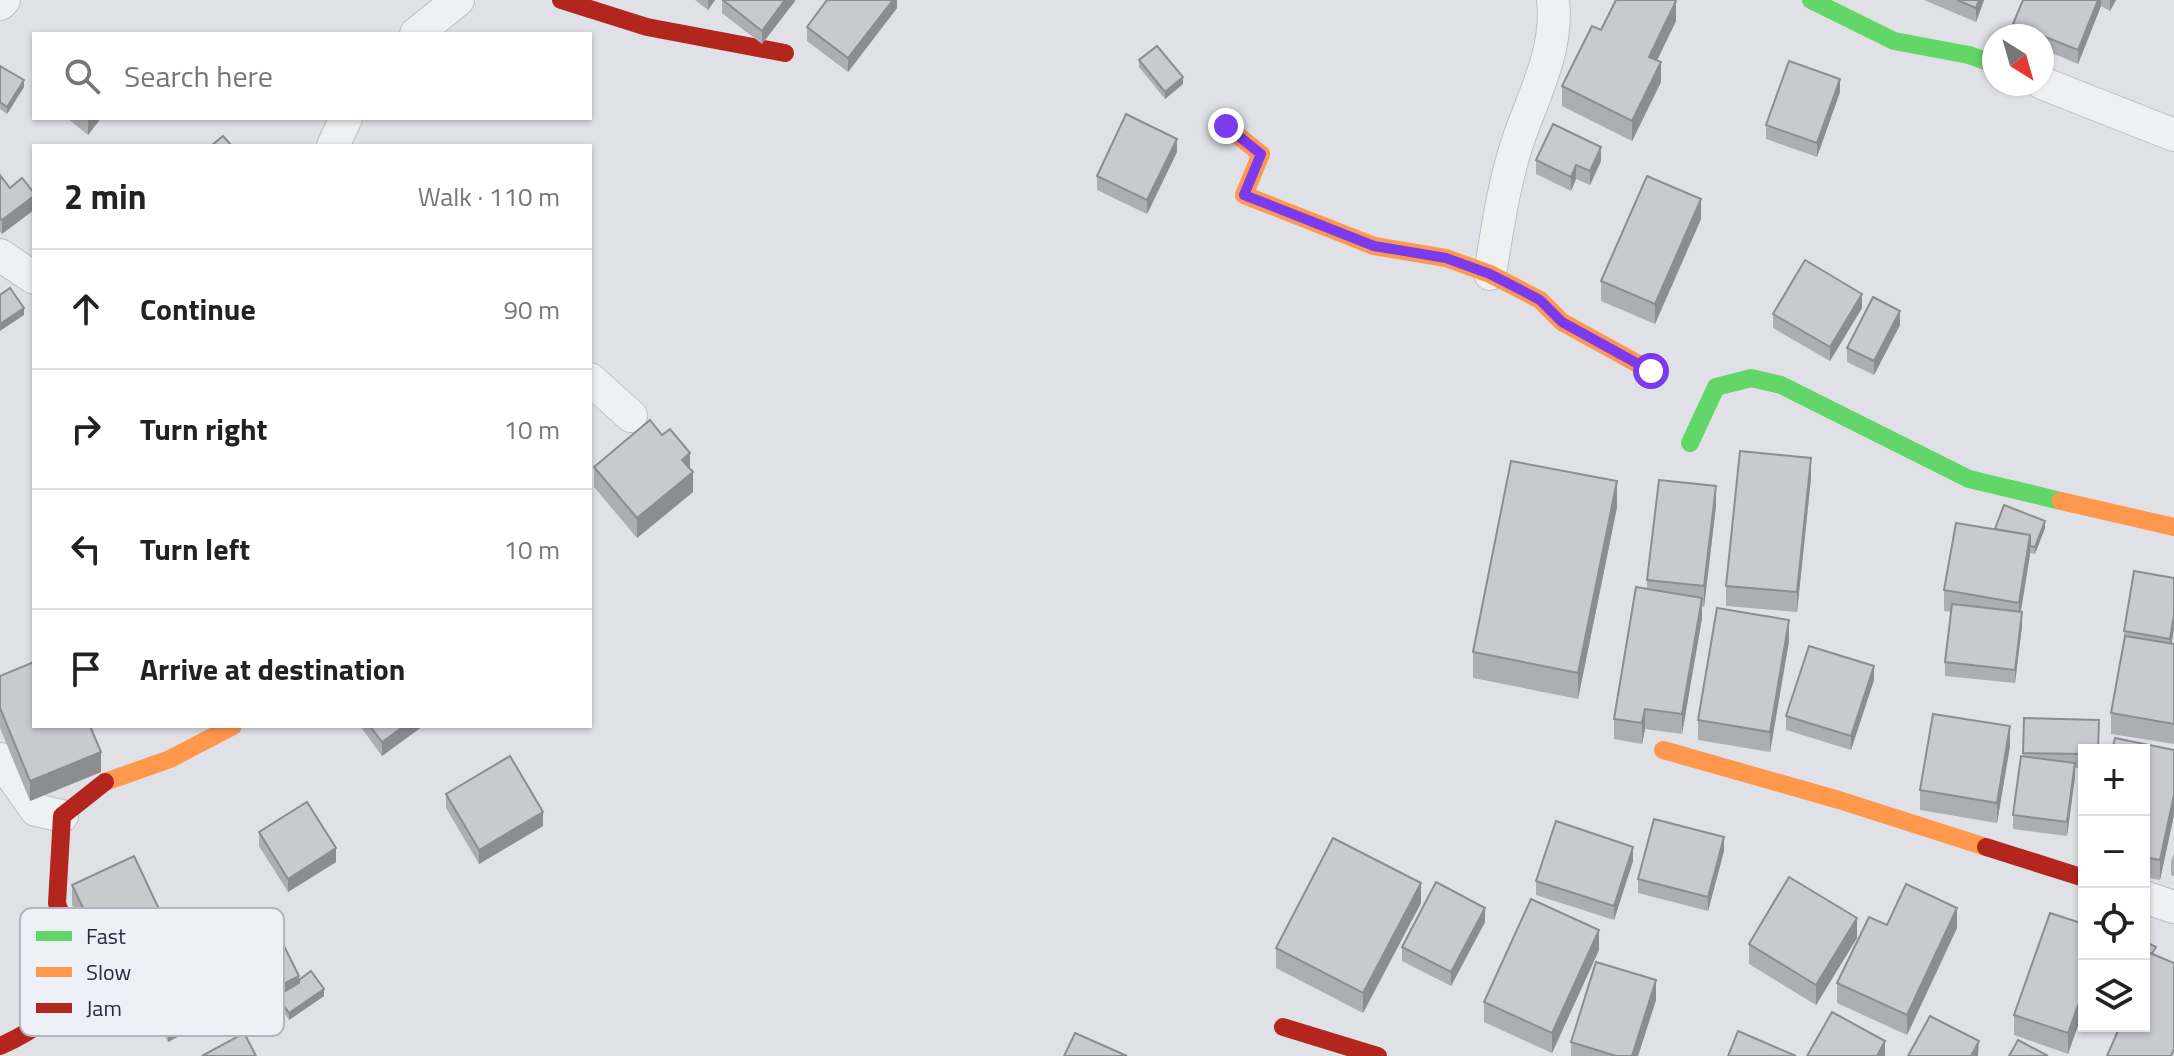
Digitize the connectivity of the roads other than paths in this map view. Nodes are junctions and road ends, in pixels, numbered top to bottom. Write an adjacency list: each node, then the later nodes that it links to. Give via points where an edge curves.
1 (458, 0): 5 (street)
2 (561, 0): 6 (street, via 647,27)
3 (1811, 0): 7 (street, via 1894,41)
4 (1558, 6): 14 (street, via 1542,81 1515,148)
5 (418, 32)
6 (785, 53)
7 (1982, 60)
8 (2054, 88): 11 (street)
9 (345, 120): 12 (street)
10 (1226, 126): 14 (street, via 1261,154 1244,195 1374,246 1446,258)
11 (2174, 135)
12 (334, 144)
13 (0, 255): 15 (street)
14 (1490, 274): 16 (street)
15 (32, 277)
16 (1651, 371)
17 (592, 381): 18 (street)
18 (631, 416)
19 (1690, 443): 20 (street, via 1716,387 1751,378 1781,385 1969,479)
20 (2174, 527)
21 (229, 728): 24 (street, via 170,759 106,781)
22 (1663, 750): 25 (street)
23 (0, 759): 24 (street, via 36,810)
24 (62, 816): 28 (street)
25 (2078, 876)
26 (2150, 899): 27 (street)
27 (2174, 907)
28 (59, 908)
29 (1283, 1027): 32 (street)
30 (23, 1036): 31 (street)
31 (0, 1046)
32 (1378, 1056)

